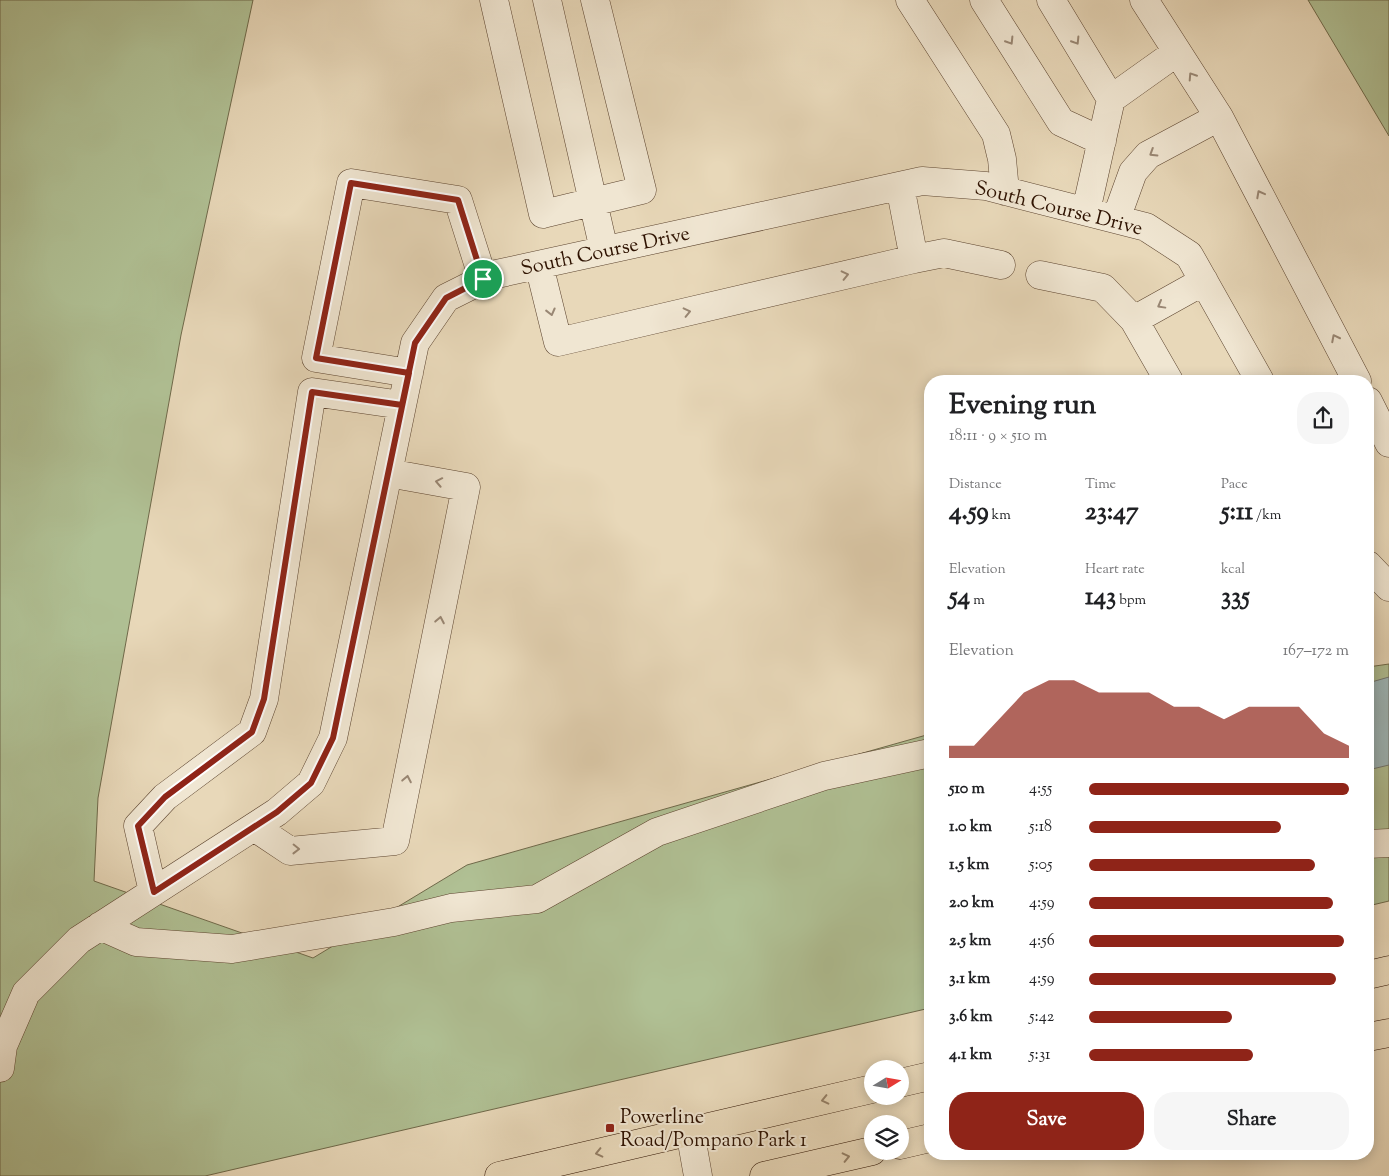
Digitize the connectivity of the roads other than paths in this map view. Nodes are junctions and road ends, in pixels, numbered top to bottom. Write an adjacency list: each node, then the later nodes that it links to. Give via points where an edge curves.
1 (547, 0): 14 (street)
2 (595, 0): 14 (street, via 642,190)
3 (910, 0): 13 (street, via 996,134)
4 (984, 0): 11 (street, one-way to 11, via 1061,122)
5 (1051, 0): 9 (street, one-way to 9)
6 (1144, 0): 8 (street)
7 (500, 1): 14 (street, via 543,214)
8 (1177, 52): 9 (street); 10 (street, one-way to 8)
9 (1111, 99): 11 (street)
10 (1219, 117): 16 (street, one-way to 16, via 1148,155 1133,172); 28 (street, one-way to 10)
11 (1102, 141): 15 (street)
12 (900, 186): 13 (street, South Course Drive, via 922,181 986,186); 17 (street, South Course Drive); 18 (street)
13 (1005, 191): 15 (street, South Course Drive)
14 (594, 203): 17 (street)
15 (1086, 211): 16 (street, South Course Drive)
16 (1116, 219): 23 (street, South Course Drive, via 1146,227 1189,255)
17 (604, 250): 19 (street, South Course Drive)
18 (914, 259): 19 (street, one-way to 18, via 558,342); 20 (street, via 944,252)
19 (539, 265): 22 (street, South Course Drive, via 492,274)
20 (1001, 266)
21 (1040, 274): 24 (street, via 1104,288)
22 (483, 279): 25 (street, South Course Drive, via 446,298 415,343); 25 (street, via 458,200 351,183 316,358)
23 (1204, 281): 24 (street, one-way to 24); 27 (street, South Course Drive)
24 (1134, 320): 26 (street)
25 (409, 373): 29 (street, South Course Drive)
26 (1166, 375)
27 (1257, 375)
28 (1354, 375)
29 (402, 405): 32 (street, South Course Drive); 39 (street, via 312,392 264,699 252,732 165,797 138,826)
30 (1374, 413): 31 (street)
31 (1389, 443)
32 (388, 473): 36 (street, South Course Drive, via 333,738 311,783); 36 (street, one-way to 32, via 290,851 395,841 466,487)
33 (1374, 571): 34 (street)
34 (1389, 587)
35 (924, 754): 40 (street, via 824,776 657,832 537,899 451,908 394,922 232,949 136,942)
36 (254, 827): 39 (street, South Course Drive)
37 (1389, 843): 38 (street)
38 (1374, 844)
39 (154, 892): 40 (street, South Course Drive)
40 (100, 926): 45 (street, South Course Drive, via 79,940 26,993 3,1046)
41 (1389, 970): 42 (main road)
42 (1374, 974)
43 (1389, 1032): 44 (main road)
44 (1374, 1036)
45 (0, 1068)
46 (924, 1077): 47 (main road)
47 (909, 1080)
48 (864, 1091): 49 (main road, one-way to 49)
49 (690, 1131): 53 (main road, one-way to 53); 54 (street)
50 (924, 1139): 51 (main road)
51 (909, 1143)
52 (864, 1153): 55 (main road, one-way to 52)
53 (499, 1176)
54 (698, 1176)
55 (764, 1176)

